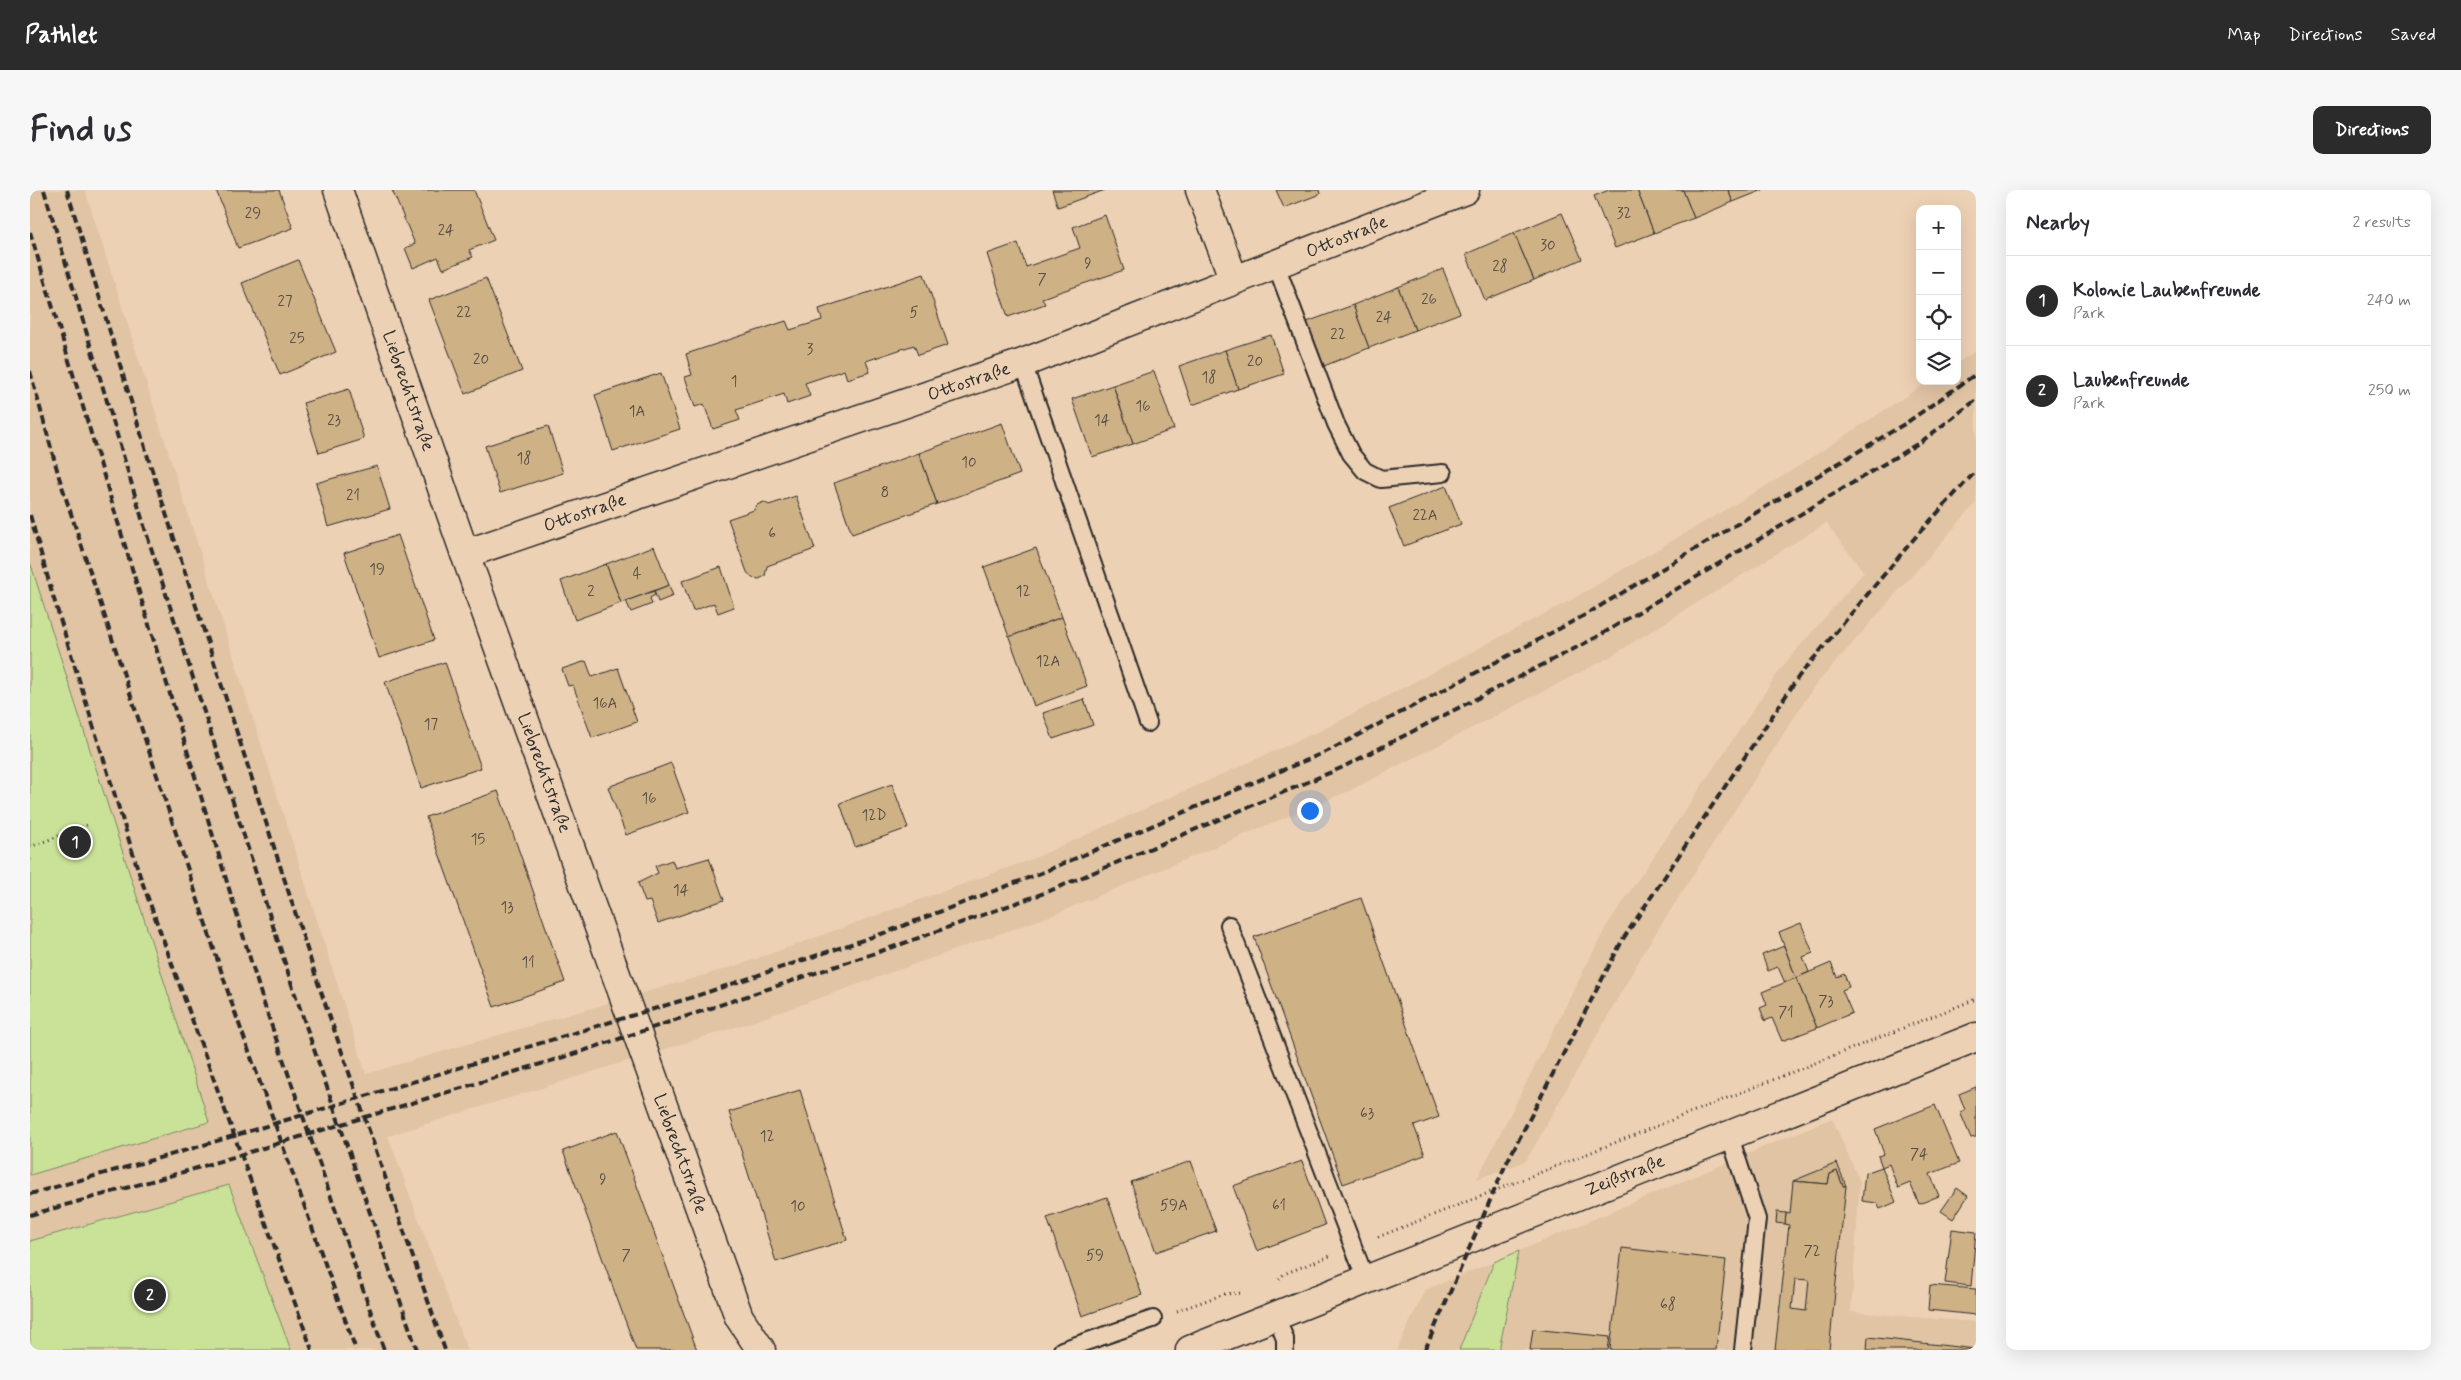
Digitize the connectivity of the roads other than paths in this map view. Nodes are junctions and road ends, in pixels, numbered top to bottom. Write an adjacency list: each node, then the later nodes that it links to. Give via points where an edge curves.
1 (338, 190): 8 (street, Liebrechtstraße)
2 (1200, 190): 5 (street)
3 (1465, 190): 4 (street, Ottostraße)
4 (1276, 265): 5 (street, Ottostraße); 7 (lane, via 1336,424 1351,454 1365,471 1381,479)
5 (1234, 280): 6 (street, Ottostraße)
6 (1022, 363): 8 (street, Ottostraße); 9 (lane)
7 (1443, 473)
8 (465, 554): 16 (street, Liebrechtstraße, via 738,1317)
9 (1148, 723)
10 (1229, 925): 13 (lane)
11 (1976, 1037): 12 (street, Zeißstraße)
12 (1729, 1134): 13 (street, Zeißstraße); 20 (lane, via 1757,1219)
13 (1366, 1280): 14 (street, Zeißstraße)
14 (1276, 1316): 18 (street, Zeißstraße); 19 (lane, via 1285,1339)
15 (1153, 1320): 17 (lane)
16 (761, 1350)
17 (1062, 1350)
18 (1190, 1350)
19 (1285, 1350)
20 (1743, 1350)

